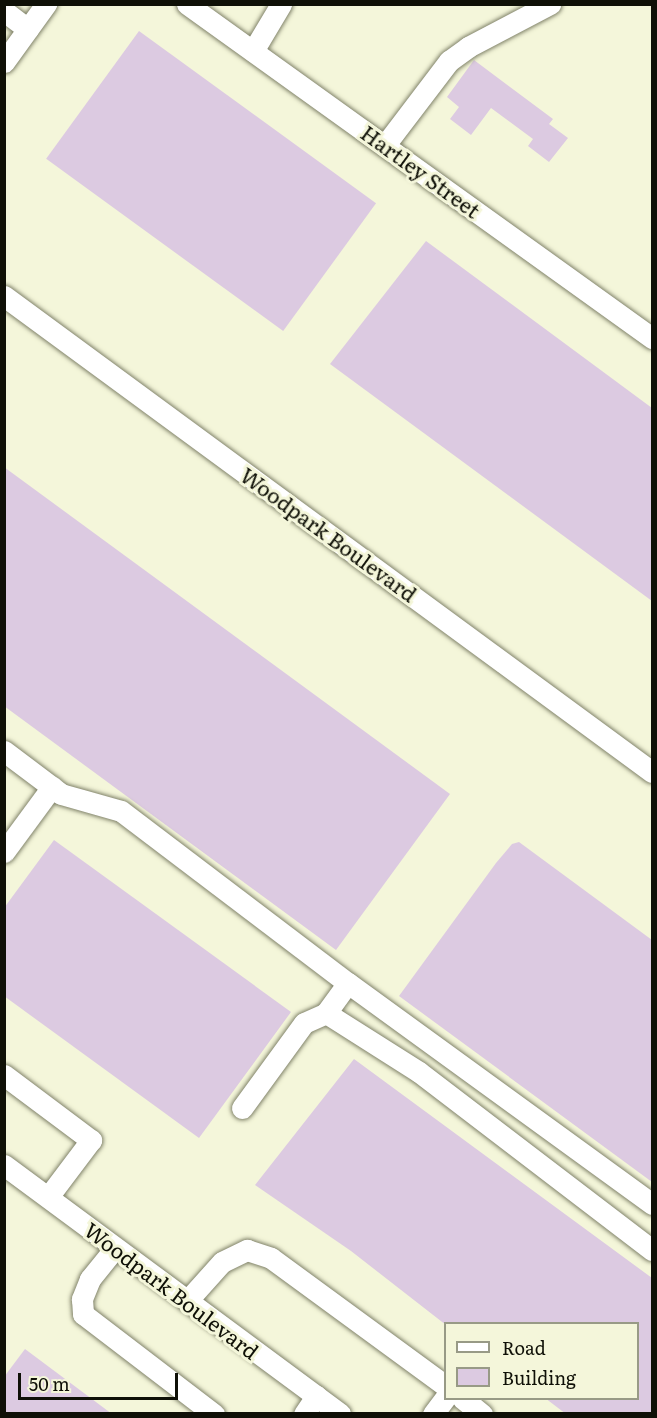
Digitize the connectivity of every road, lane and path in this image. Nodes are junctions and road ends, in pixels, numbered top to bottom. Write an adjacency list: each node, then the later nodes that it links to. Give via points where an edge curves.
1 (46, 4): 6 (street)
2 (187, 4): 7 (street, Hartley Street)
3 (281, 4): 7 (street)
4 (550, 4): 9 (street, via 468,47 450,62)
5 (4, 11): 6 (street)
6 (28, 29): 8 (street)
7 (253, 51): 9 (street, Hartley Street)
8 (4, 62)
9 (385, 145): 11 (street, Hartley Street)
10 (4, 296): 13 (street, Woodpark Boulevard)
11 (652, 338)
12 (4, 751): 14 (street)
13 (652, 772)
14 (52, 787): 15 (street); 16 (street, via 61,794 121,811)
15 (4, 852)
16 (348, 983): 17 (street); 22 (street)
17 (326, 1013): 19 (street, via 304,1023); 24 (street, via 419,1072)
18 (4, 1075): 21 (street, via 92,1140)
19 (242, 1108)
20 (8, 1173): 21 (street, Woodpark Boulevard)
21 (48, 1197): 23 (street, Woodpark Boulevard)
22 (652, 1204)
23 (115, 1248): 25 (street, Woodpark Boulevard); 30 (street, via 90,1280 82,1299 84,1314)
24 (652, 1250)
25 (187, 1301): 26 (street, via 222,1262 247,1251 271,1257); 27 (street, Woodpark Boulevard)
26 (444, 1385)
27 (316, 1396): 31 (street); 32 (street, Woodpark Boulevard)
28 (444, 1399): 33 (street)
29 (465, 1400): 34 (street)
30 (214, 1413)
31 (304, 1413)
32 (340, 1413)
33 (433, 1413)
34 (482, 1413)

